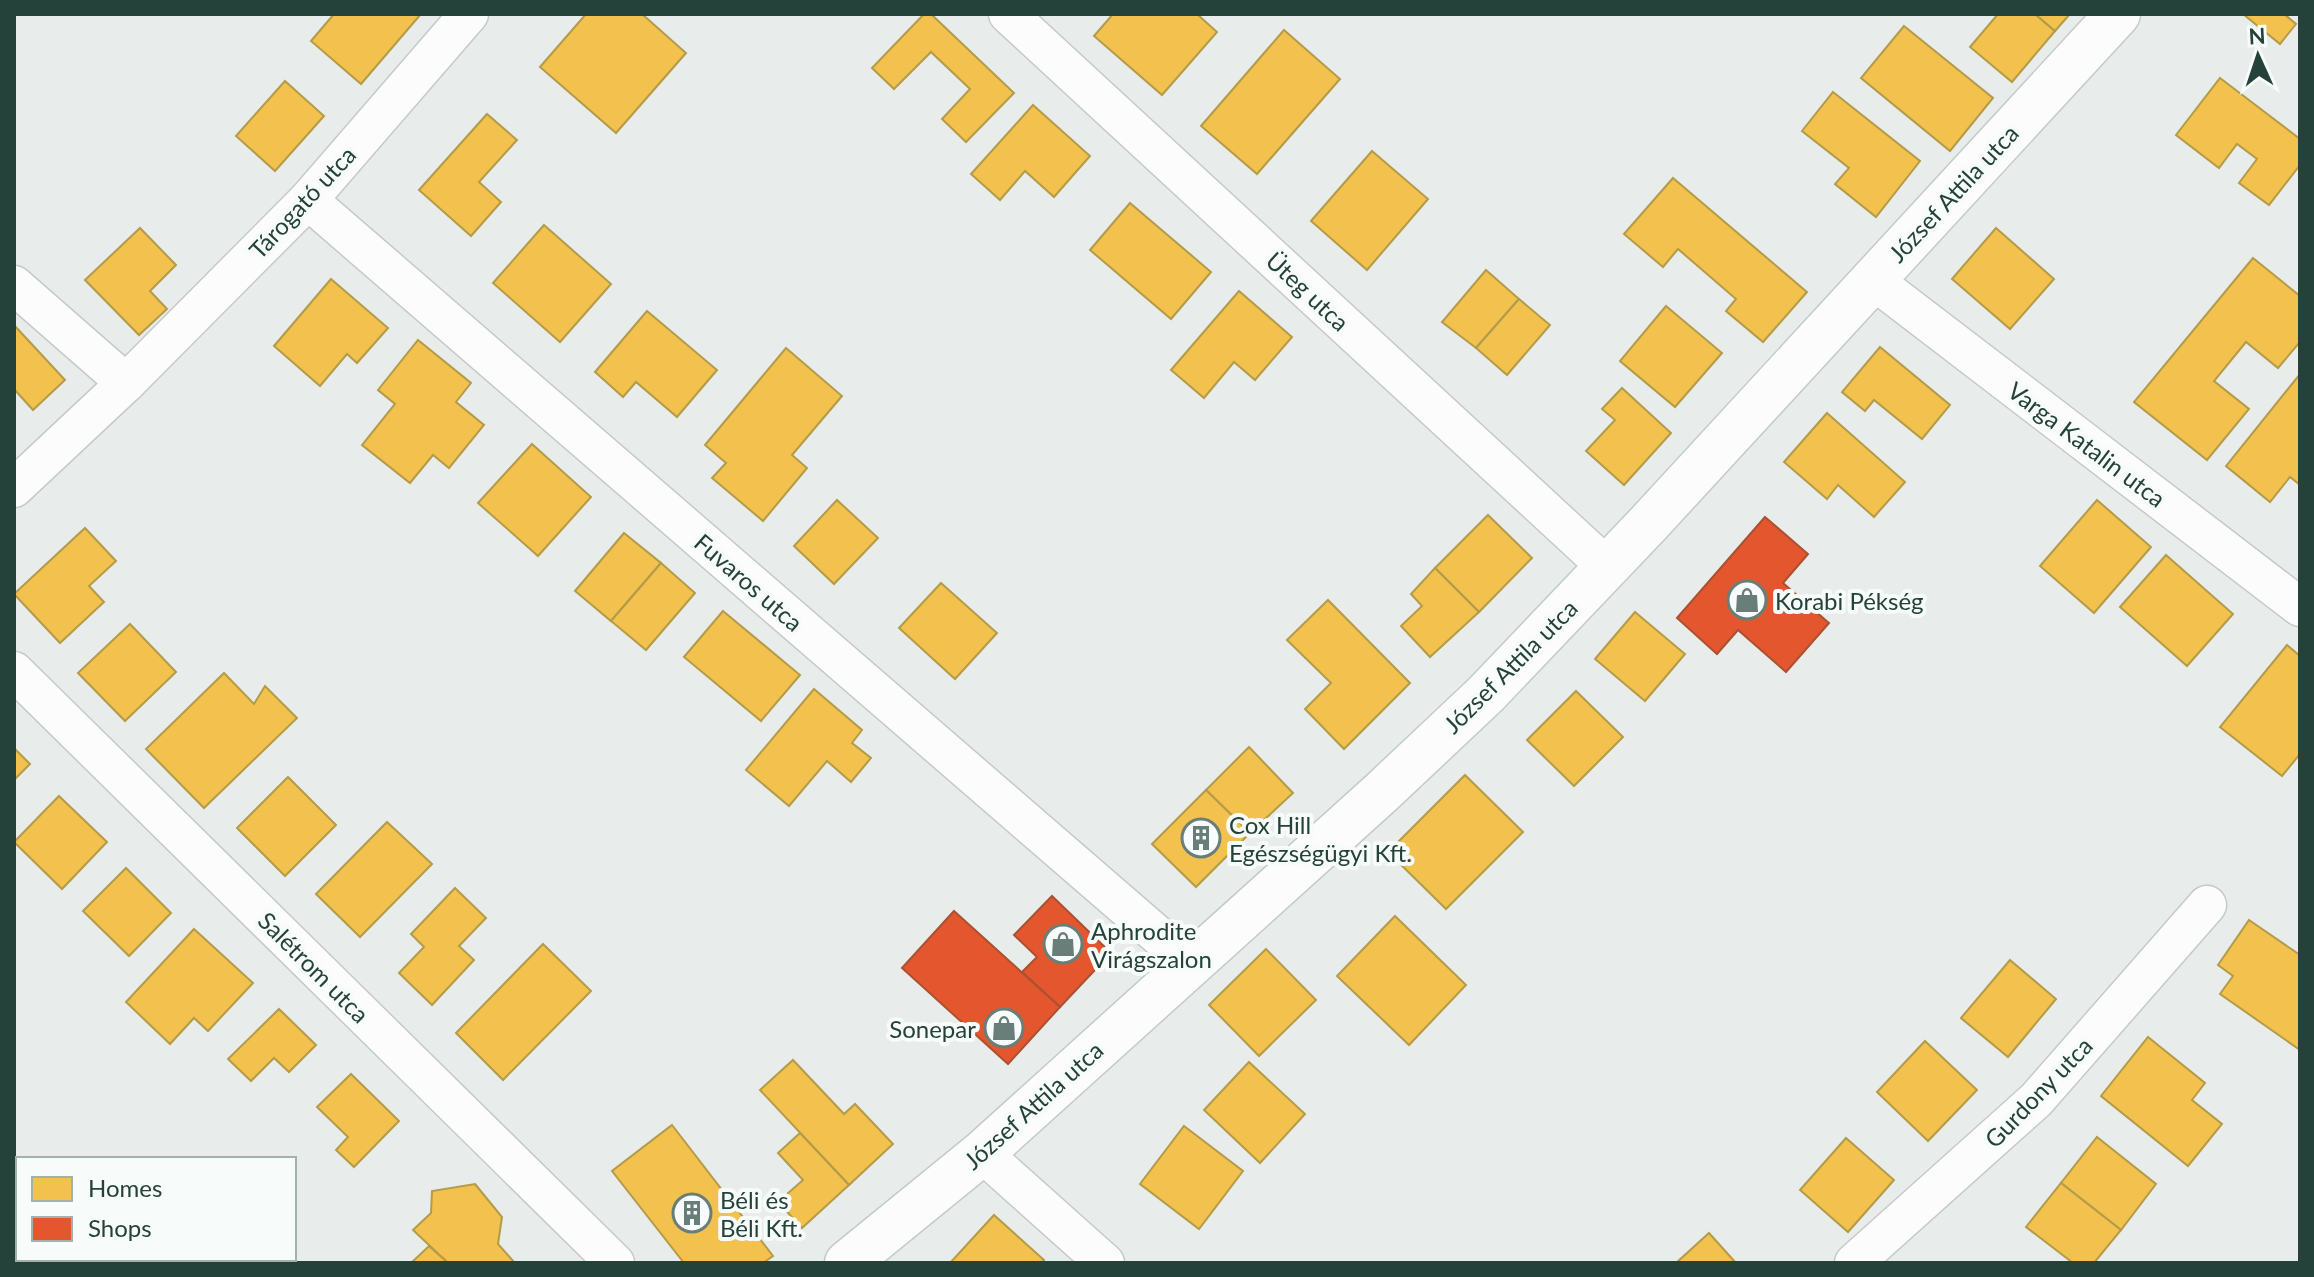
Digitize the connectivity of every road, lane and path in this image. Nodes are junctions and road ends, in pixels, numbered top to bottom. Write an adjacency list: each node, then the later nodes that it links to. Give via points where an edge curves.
1 (469, 14): 4 (street, Tárogató utca)
2 (1008, 14): 9 (street, Üteg utca)
3 (2118, 14): 5 (street, József Attila utca)
4 (308, 200): 7 (street, Tárogató utca); 13 (street, Fuvaros utca)
5 (1873, 280): 9 (street, József Attila utca); 10 (street, Varga Katalin utca)
6 (14, 285): 7 (street)
7 (126, 383): 8 (street, Tárogató utca)
8 (14, 488)
9 (1607, 567): 13 (street, József Attila utca, via 1486,694)
10 (2300, 607)
11 (14, 671): 15 (street, Salétrom utca)
12 (2207, 905): 18 (street, Gurdony utca, via 2036,1100)
13 (1191, 964): 14 (street, József Attila utca)
14 (982, 1153): 16 (street, József Attila utca); 17 (street)
15 (615, 1263)
16 (847, 1263)
17 (1105, 1263)
18 (1854, 1263)

